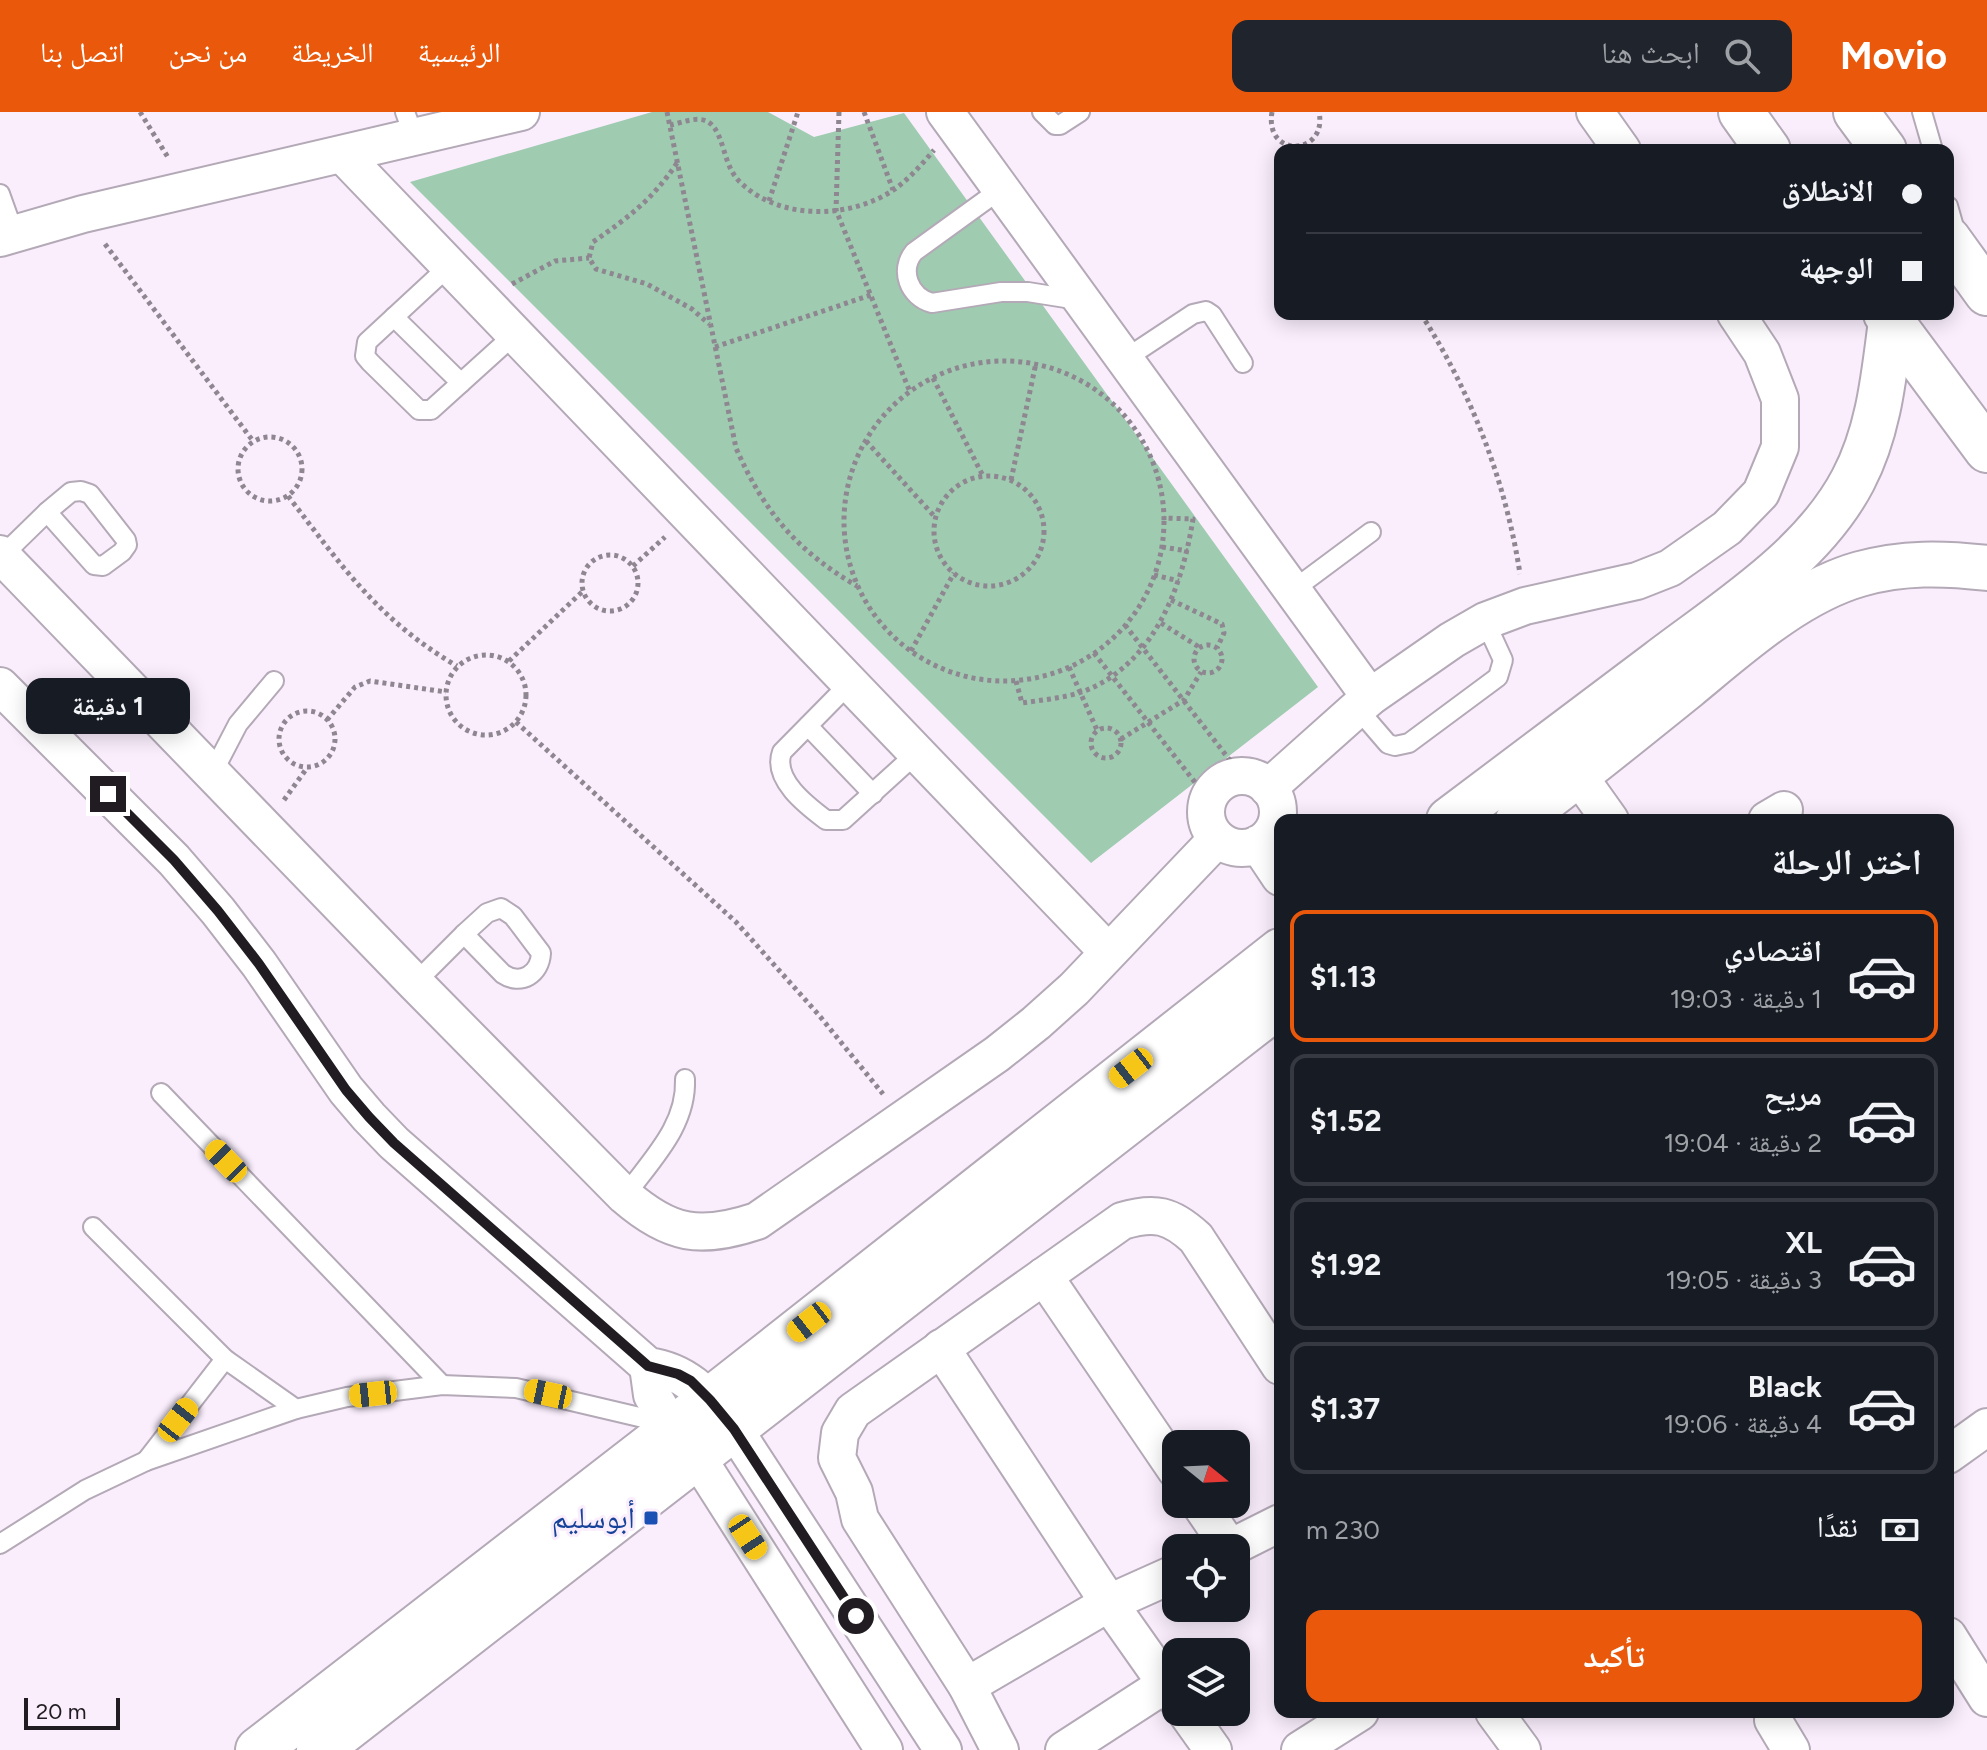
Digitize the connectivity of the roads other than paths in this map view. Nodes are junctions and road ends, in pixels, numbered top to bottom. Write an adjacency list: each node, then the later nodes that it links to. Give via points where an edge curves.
1 (521, 112): 8 (street)
2 (1042, 112): 3 (lane, via 1049,123 1060,125)
3 (1080, 112)
4 (1595, 112): 11 (street)
5 (1741, 112): 12 (main road)
6 (1856, 112): 13 (main road)
7 (1922, 112): 14 (lane)
8 (459, 120): 10 (street)
9 (957, 121): 16 (street)
10 (410, 125): 15 (street)
11 (1618, 144)
12 (1764, 144)
13 (1880, 144)
14 (1931, 144)
15 (343, 155): 19 (street); 21 (street)
16 (1001, 189): 22 (street); 22 (lane, via 914,252 906,266 908,282 932,303 1001,292)
17 (0, 194): 19 (lane)
18 (1954, 225): 20 (lane)
19 (7, 235)
20 (1966, 264)
21 (448, 267): 23 (lane); 27 (street)
22 (1082, 301): 28 (street)
23 (394, 317): 30 (lane); 30 (lane, via 367,342 365,356 419,410 431,410)
24 (1740, 320): 37 (street, via 1762,353 1780,399 1780,447 1761,493 1727,528 1670,568)
25 (1888, 320): 38 (main road, via 1882,390 1872,436 1854,480 1828,520)
26 (1890, 320): 31 (main road)
27 (514, 335): 30 (lane); 40 (street)
28 (1125, 359): 29 (lane, via 1193,314 1206,311); 36 (street)
29 (1243, 363)
30 (461, 383)
31 (1987, 450)
32 (47, 512): 32 (lane, via 71,492 90,494 127,545 108,565 94,565); 34 (lane)
33 (1371, 532): 36 (lane)
34 (1, 555): 45 (street)
35 (1987, 568): 38 (main road, via 1934,562 1859,574)
36 (1293, 590): 42 (street)
37 (1485, 621): 42 (street); 42 (lane, via 1503,660 1498,677 1409,743 1388,744)
38 (1740, 622): 46 (main road); 50 (main road)
39 (274, 681): 45 (lane, via 238,724)
40 (851, 682): 43 (lane); 44 (street)
41 (0, 686): 68 (street, via 218,911 369,1117)
42 (1363, 703): 47 (street)
43 (808, 726): 48 (lane); 48 (lane, via 778,762 786,782 826,820 851,816)
44 (918, 752): 48 (lane); 56 (street)
45 (212, 774): 58 (street)
46 (1578, 775): 51 (main road); 52 (street)
47 (1255, 782): 49 (street, via 1276,800); 54 (street, via 1229,778 1216,786 1206,813)
48 (873, 794)
49 (1278, 814)
50 (1458, 814)
51 (1526, 814)
52 (1606, 814)
53 (1271, 835): 54 (street, via 1244,848)
54 (1217, 839): 56 (street)
55 (464, 934): 58 (lane)
56 (1108, 952): 62 (street, via 1036,1023 757,1221 726,1231 695,1232 664,1225)
57 (1274, 956): 71 (main road)
58 (415, 983): 62 (street)
59 (1274, 1008): 71 (main road)
60 (685, 1079): 62 (lane, via 675,1128)
61 (161, 1093): 69 (lane)
62 (625, 1196)
63 (93, 1227): 67 (lane)
64 (1044, 1276): 65 (street); 66 (street, via 1122,1221 1162,1216 1196,1238); 74 (street)
65 (941, 1348): 81 (street); 84 (street, via 853,1411 840,1433 837,1458 860,1519)
66 (1274, 1357)
67 (225, 1359): 70 (lane); 76 (lane)
68 (648, 1366): 71 (street, via 691,1381); 73 (street, via 652,1395)
69 (442, 1385): 70 (lane); 73 (lane, via 516,1388)
70 (296, 1409): 76 (lane)
71 (722, 1414): 73 (main road); 93 (street)
72 (1987, 1427): 75 (street)
73 (686, 1441): 90 (main road); 91 (main road); 92 (street)
74 (1162, 1449)
75 (1954, 1451)
76 (146, 1461): 79 (lane, via 85,1490)
77 (1274, 1526): 78 (street)
78 (1250, 1538)
79 (0, 1544)
80 (1162, 1579): 81 (street)
81 (1109, 1603): 83 (street); 84 (street)
82 (1954, 1646): 85 (street)
83 (1162, 1678)
84 (967, 1686): 94 (street)
85 (1987, 1698)
86 (1162, 1704): 95 (street)
87 (1351, 1718): 97 (street)
88 (1498, 1718): 98 (street)
89 (1196, 1726): 96 (street)
90 (258, 1750)
91 (319, 1750)
92 (884, 1750)
93 (943, 1750)
94 (1000, 1750)
95 (1064, 1750)
96 (1213, 1750)
97 (1300, 1750)
98 (1522, 1750)

